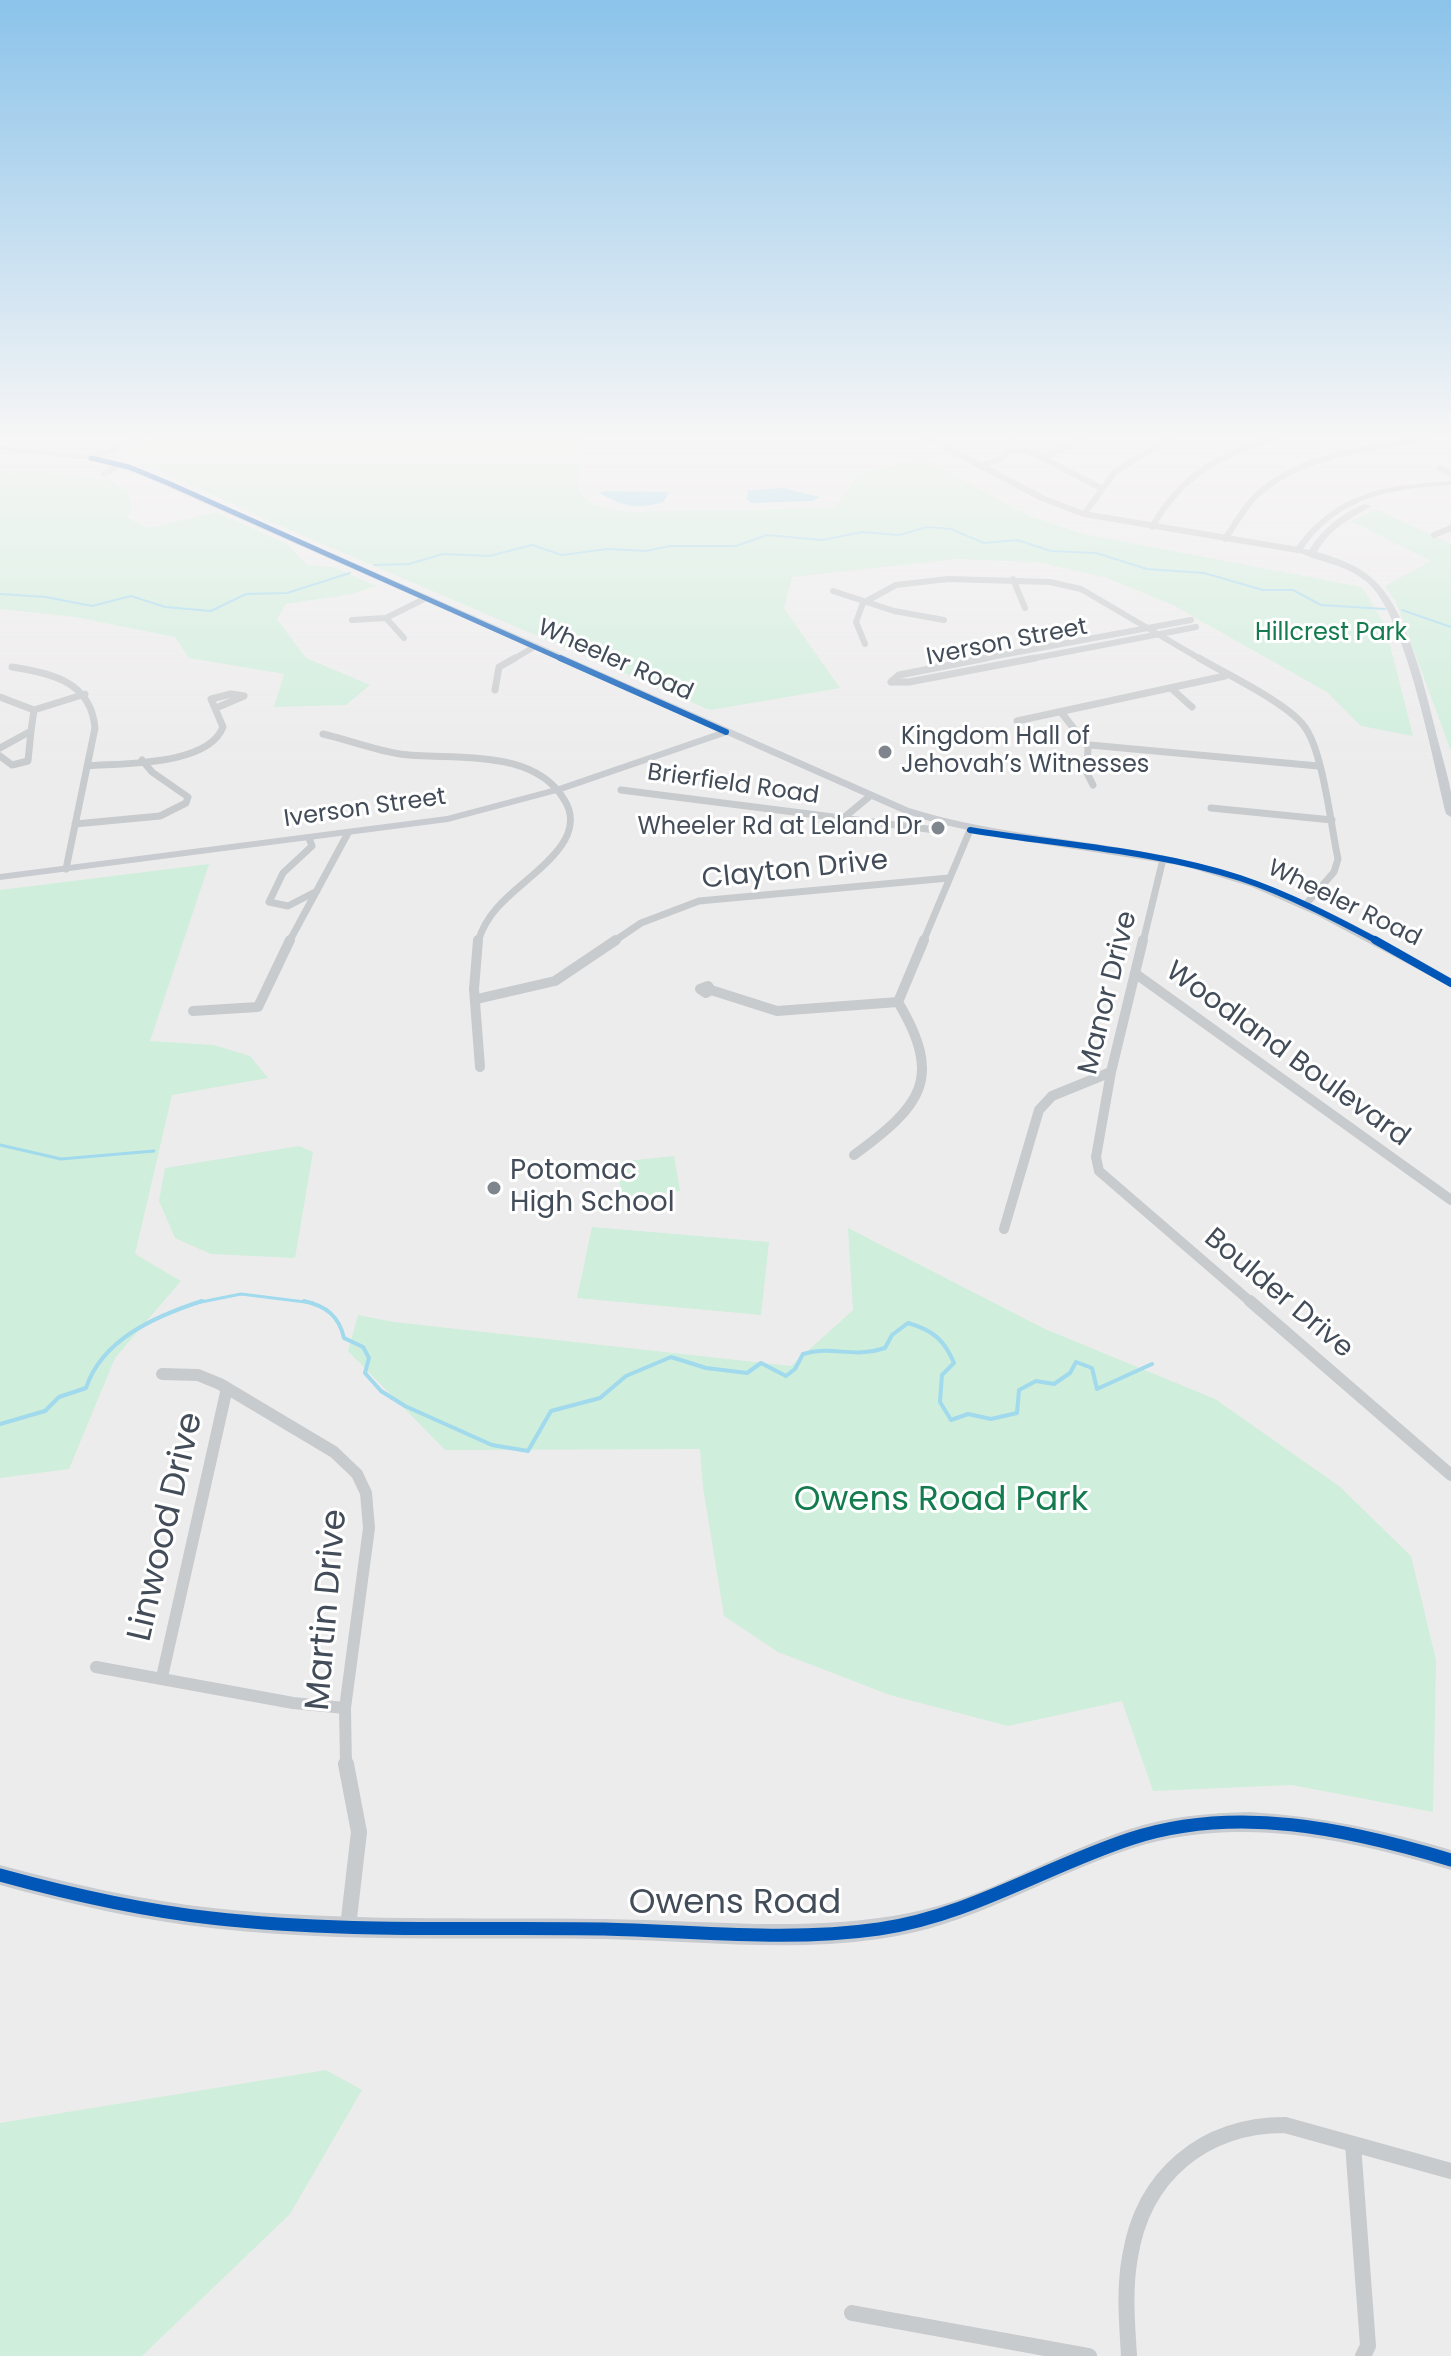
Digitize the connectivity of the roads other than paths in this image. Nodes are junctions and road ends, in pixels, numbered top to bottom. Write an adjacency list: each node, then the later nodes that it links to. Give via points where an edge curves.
1 (311, 548): 8 (main road, Wheeler Road)
2 (1284, 548): 4 (street)
3 (1315, 548): 5 (main road)
4 (1298, 550): 5 (main road)
5 (1312, 553): 46 (main road, via 1361,575 1386,599 1401,633)
6 (1013, 579): 9 (street, via 923,580 884,589); 10 (street); 16 (street, via 1081,589)
7 (833, 591): 9 (street)
8 (426, 598): 11 (street); 20 (main road, Wheeler Road)
9 (863, 603): 13 (street); 19 (street, via 856,622)
10 (1025, 608)
11 (386, 618): 12 (street); 18 (street)
12 (352, 620)
13 (944, 620)
14 (1191, 620): 16 (street, Iverson Street)
15 (1196, 627): 17 (street, Iverson Street)
16 (1150, 628): 17 (street); 17 (street, Iverson Street, via 915,671 891,682)
17 (1160, 634): 22 (street)
18 (404, 638)
19 (865, 644)
20 (534, 647): 23 (street, via 499,667); 33 (main road, Wheeler Road)
21 (12, 667): 25 (street, via 47,673)
22 (1225, 676): 24 (street); 40 (street, via 1300,721 1314,743)
23 (495, 690)
24 (1173, 690): 27 (street); 30 (street)
25 (85, 694): 29 (street); 39 (street, via 95,721)
26 (0, 697): 29 (street)
27 (1192, 707)
28 (216, 708): 38 (street, via 224,725 215,743 187,755)
29 (34, 710): 32 (street)
30 (1061, 712): 31 (street); 35 (street)
31 (1017, 721)
32 (31, 731): 36 (street); 37 (street, via 28,761 12,765)
33 (726, 732): 42 (main road, Iverson Street); 44 (main road, Wheeler Road)
34 (323, 734): 42 (street, via 405,755 490,758)
35 (1090, 745): 40 (street); 41 (street, via 1087,773)
36 (0, 748)
37 (0, 756)
38 (142, 760): 39 (street); 49 (street, via 188,797 186,803 160,816)
39 (87, 766): 49 (street)
40 (1318, 766): 48 (street)
41 (1093, 785)
42 (560, 789): 52 (main road, Iverson Street, via 448,819); 63 (street, via 571,814 568,837 482,926 475,952)
43 (621, 790): 47 (street, Brierfield Road)
44 (870, 796): 47 (street, Brierfield Road); 50 (main road, Wheeler Road)
45 (1211, 808): 48 (street)
46 (1451, 814)
47 (841, 820): 51 (street, Brierfield Road)
48 (1332, 820): 59 (street, via 1337,866)
49 (75, 824): 55 (street)
50 (970, 830): 54 (main road, Wheeler Road); 57 (street)
51 (943, 831)
52 (348, 833): 53 (main road, Iverson Street); 58 (street)
53 (309, 838): 55 (main road, Iverson Street); 58 (street, via 312,846 283,873 269,902 288,906)
54 (1163, 859): 59 (main road, Wheeler Road, via 1237,878); 60 (street, Manor Drive)
55 (66, 869): 56 (main road, Iverson Street)
56 (0, 877)
57 (949, 878): 63 (street, Clayton Drive, via 685,905 641,923 555,981); 64 (street)
58 (319, 890): 65 (street, via 258,1007)
59 (1306, 904): 61 (main road, Wheeler Road)
60 (1136, 974): 67 (street, Manor Drive); 70 (street, Woodland Boulevard)
61 (1451, 983)
62 (711, 990): 64 (street, via 777,1011)
63 (477, 999): 66 (street)
64 (898, 1002): 69 (street, via 922,1049 920,1081 893,1124)
65 (193, 1011)
66 (480, 1067)
67 (1111, 1072): 68 (street, Manor Drive); 71 (street, via 1052,1096 1039,1110)
68 (1101, 1139): 74 (street, Boulder Drive, via 1096,1163 1103,1176)
69 (854, 1155)
70 (1451, 1200)
71 (1004, 1229)
72 (162, 1374): 73 (street, Martin Drive, via 198,1375)
73 (227, 1388): 76 (street, Linwood Drive); 77 (street, Martin Drive, via 334,1452 357,1474 366,1493 369,1528)
74 (1451, 1475)
75 (96, 1667): 76 (street)
76 (162, 1677): 77 (street)
77 (345, 1708): 80 (street, Martin Drive, via 346,1773 359,1832)
78 (1451, 1860): 80 (main road, Owens Road, via 1358,1834 1265,1822 1135,1837 993,1898 918,1924 876,1930)
79 (0, 1875): 80 (main road, Owens Road, via 153,1910)
80 (348, 1927)
81 (1353, 2144): 82 (street); 85 (street, via 1288,2125 1251,2124 1196,2147 1164,2176 1146,2203 1132,2241 1126,2296); 86 (street, via 1368,2346)
82 (1451, 2171)
83 (852, 2313): 84 (street)
84 (1089, 2356)
85 (1129, 2356)
86 (1363, 2356)

